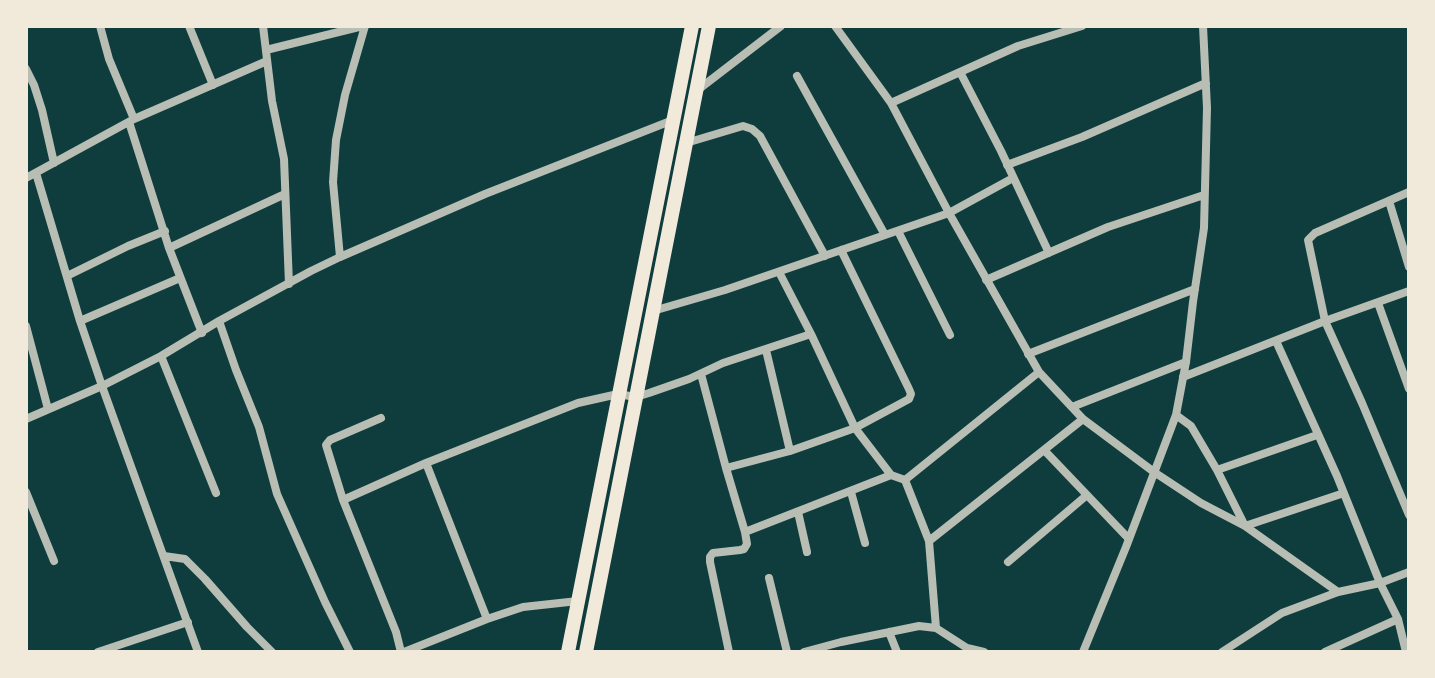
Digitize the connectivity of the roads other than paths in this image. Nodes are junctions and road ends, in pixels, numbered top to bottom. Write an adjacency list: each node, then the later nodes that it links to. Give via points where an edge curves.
1 (100, 26): 20 (street)
2 (189, 26): 17 (street)
3 (263, 26): 11 (street)
4 (364, 26): 11 (street); 40 (street, via 333,162)
5 (692, 26): 21 (main road)
6 (709, 26): 18 (main road)
7 (781, 26): 18 (street)
8 (835, 26): 19 (street)
9 (1082, 26): 14 (street)
10 (1203, 26): 16 (street)
11 (266, 50): 12 (street)
12 (267, 61): 17 (street); 29 (street)
13 (26, 69): 23 (street)
14 (960, 72): 19 (street); 24 (street)
15 (797, 76): 35 (street)
16 (1206, 83): 24 (street); 30 (street)
17 (213, 85): 20 (street)
18 (695, 92): 22 (main road)
19 (891, 103): 32 (street)
20 (132, 120): 23 (street); 33 (street)
21 (673, 120): 40 (street); 69 (main road)
22 (686, 143): 39 (street, via 743,126 752,129); 50 (main road)
23 (54, 163): 25 (street)
24 (1007, 165): 27 (street)
25 (36, 173): 26 (street); 43 (street)
26 (26, 178)
27 (1013, 178): 32 (street); 38 (street)
28 (1409, 192): 31 (street)
29 (285, 194): 36 (street); 46 (street)
30 (1204, 195): 38 (street); 47 (street)
31 (1389, 201): 41 (street); 53 (street, via 1308,240)
32 (949, 213): 34 (street); 45 (street)
33 (165, 231): 36 (street); 43 (street)
34 (898, 231): 35 (street); 57 (street)
35 (885, 235): 37 (street)
36 (169, 248): 44 (street)
37 (841, 250): 39 (street); 77 (street, via 911,394)
38 (1049, 253): 45 (street)
39 (825, 256): 42 (street)
40 (340, 257): 46 (street)
41 (1409, 267)
42 (779, 272): 50 (street); 56 (street)
43 (67, 276): 51 (street)
44 (180, 278): 51 (street); 55 (street)
45 (986, 280): 61 (street)
46 (289, 284): 52 (street)
47 (1195, 289): 61 (street); 63 (street)
48 (1409, 291): 49 (street)
49 (1378, 303): 53 (street); 68 (street)
50 (652, 311): 70 (main road)
51 (80, 321): 67 (street)
52 (219, 321): 55 (street); 118 (street, via 259,427 277,494)
53 (1325, 321): 59 (street); 94 (street)
54 (26, 326): 58 (street)
55 (202, 333): 62 (street)
56 (811, 334): 60 (street); 77 (street)
57 (950, 335)
58 (28, 340): 72 (street)
59 (1276, 341): 66 (street); 78 (street)
60 (766, 350): 65 (street); 80 (street)
61 (1028, 354): 64 (street)
62 (161, 356): 67 (street); 89 (street)
63 (1186, 362): 66 (street); 71 (street)
64 (1039, 372): 71 (street); 86 (street)
65 (701, 374): 70 (street); 82 (street)
66 (1183, 377): 73 (street)
67 (102, 386): 72 (street); 101 (street)
68 (1409, 389)
69 (618, 394): 70 (street); 81 (street, via 578,403); 108 (main road)
70 (636, 397): 121 (main road)
71 (1072, 407): 76 (street)
72 (48, 409): 75 (street)
73 (1176, 415): 83 (street, via 1191,426); 84 (street)
74 (381, 418): 92 (street, via 326,445)
75 (26, 419)
76 (1083, 419): 79 (street); 84 (street)
77 (855, 428): 80 (street); 85 (street)
78 (1317, 435): 83 (street); 90 (street)
79 (1044, 450): 91 (street); 98 (street)
80 (790, 451): 82 (street)
81 (426, 463): 92 (street); 109 (street)
82 (726, 468): 96 (street)
83 (1217, 470): 95 (street)
84 (1154, 472): 95 (street); 97 (street)
85 (891, 475): 86 (street); 88 (street)
86 (905, 480): 98 (street)
87 (26, 492): 102 (street)
88 (851, 492): 93 (street); 99 (street)
89 (216, 493)
90 (1344, 493): 95 (street); 106 (street)
91 (1087, 495): 97 (street); 103 (street)
92 (343, 500): 119 (street)
93 (798, 512): 96 (street); 100 (street)
94 (1409, 515)
95 (1245, 526): 107 (street)
96 (745, 532): 122 (street, via 744,549 710,557)
97 (1129, 539): 128 (street)
98 (929, 541): 112 (street)
99 (865, 543)
100 (807, 552)
101 (164, 556): 111 (street); 117 (street, via 185,559)
102 (54, 561)
103 (1008, 562)
104 (1409, 572): 106 (street)
105 (769, 578): 123 (street)
106 (1380, 583): 107 (street); 110 (street)
107 (1338, 592): 129 (street, via 1282,613)
108 (578, 601): 109 (street, via 523,607); 120 (main road)
109 (487, 619): 119 (street)
110 (1398, 619): 130 (street); 131 (street)
111 (188, 622): 115 (street); 116 (street)
112 (936, 628): 113 (street); 127 (street, via 967,648)
113 (889, 632): 114 (street); 126 (street)
114 (841, 642): 124 (street); 125 (street)
115 (102, 652)
116 (198, 652)
117 (272, 652)
118 (350, 652)
119 (402, 652)
120 (568, 652)
121 (586, 652)
122 (729, 652)
123 (787, 652)
124 (804, 652)
125 (846, 652)
126 (897, 652)
127 (984, 652)
128 (1083, 652)
129 (1222, 652)
130 (1325, 652)
131 (1406, 652)

